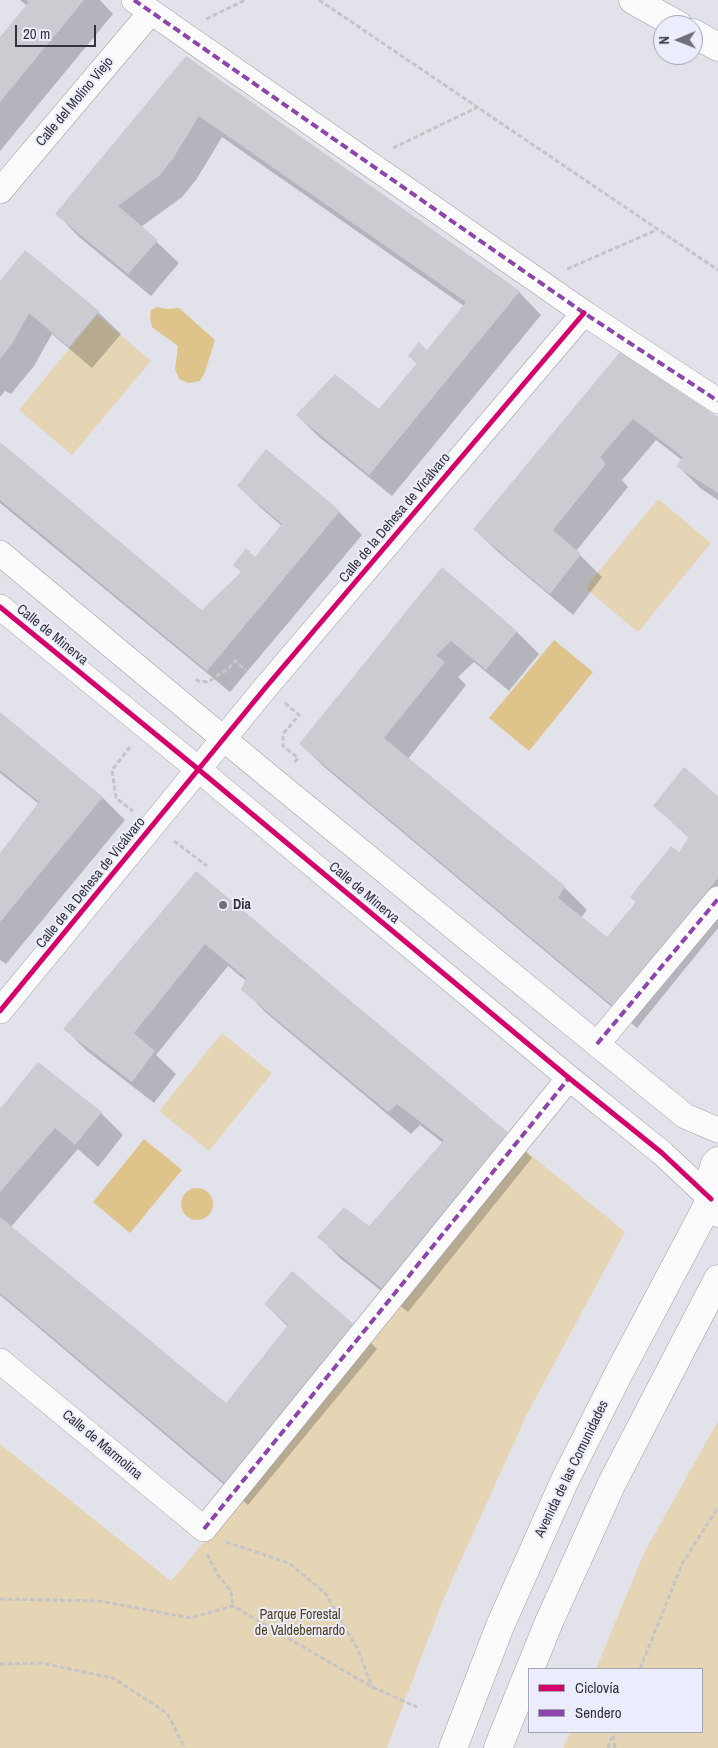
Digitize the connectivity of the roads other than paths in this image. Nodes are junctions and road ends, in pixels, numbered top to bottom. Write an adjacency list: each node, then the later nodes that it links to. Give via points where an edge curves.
1 (632, 0): 3 (street)
2 (143, 6): 6 (street, Calle del Molino Viejo); 7 (street)
3 (660, 15)
4 (703, 39): 5 (street)
5 (718, 47)
6 (0, 191)
7 (584, 313): 8 (street); 11 (street, Calle de la Dehesa de Vicálvaro)
8 (718, 400)
9 (0, 552): 11 (street)
10 (0, 607): 12 (street, Calle de Minerva)
11 (224, 739): 12 (street); 15 (street)
12 (198, 769): 14 (street, Calle de la Dehesa de Vicálvaro); 16 (street, Calle de Minerva)
13 (718, 899): 15 (street)
14 (0, 1010)
15 (597, 1044): 17 (street, via 685,1116)
16 (569, 1078): 19 (street, Calle de Minerva, via 662,1153); 21 (street, Calle de Marmolina, via 204,1529)
17 (718, 1130)
18 (718, 1161): 19 (street, via 710,1181)
19 (714, 1206): 24 (street, Avenida de las Comunidades, via 619,1373 565,1480 500,1626)
20 (718, 1279): 22 (street, via 612,1482)
21 (0, 1361)
22 (531, 1668)
23 (528, 1675): 25 (street)
24 (453, 1748)
25 (498, 1748)

